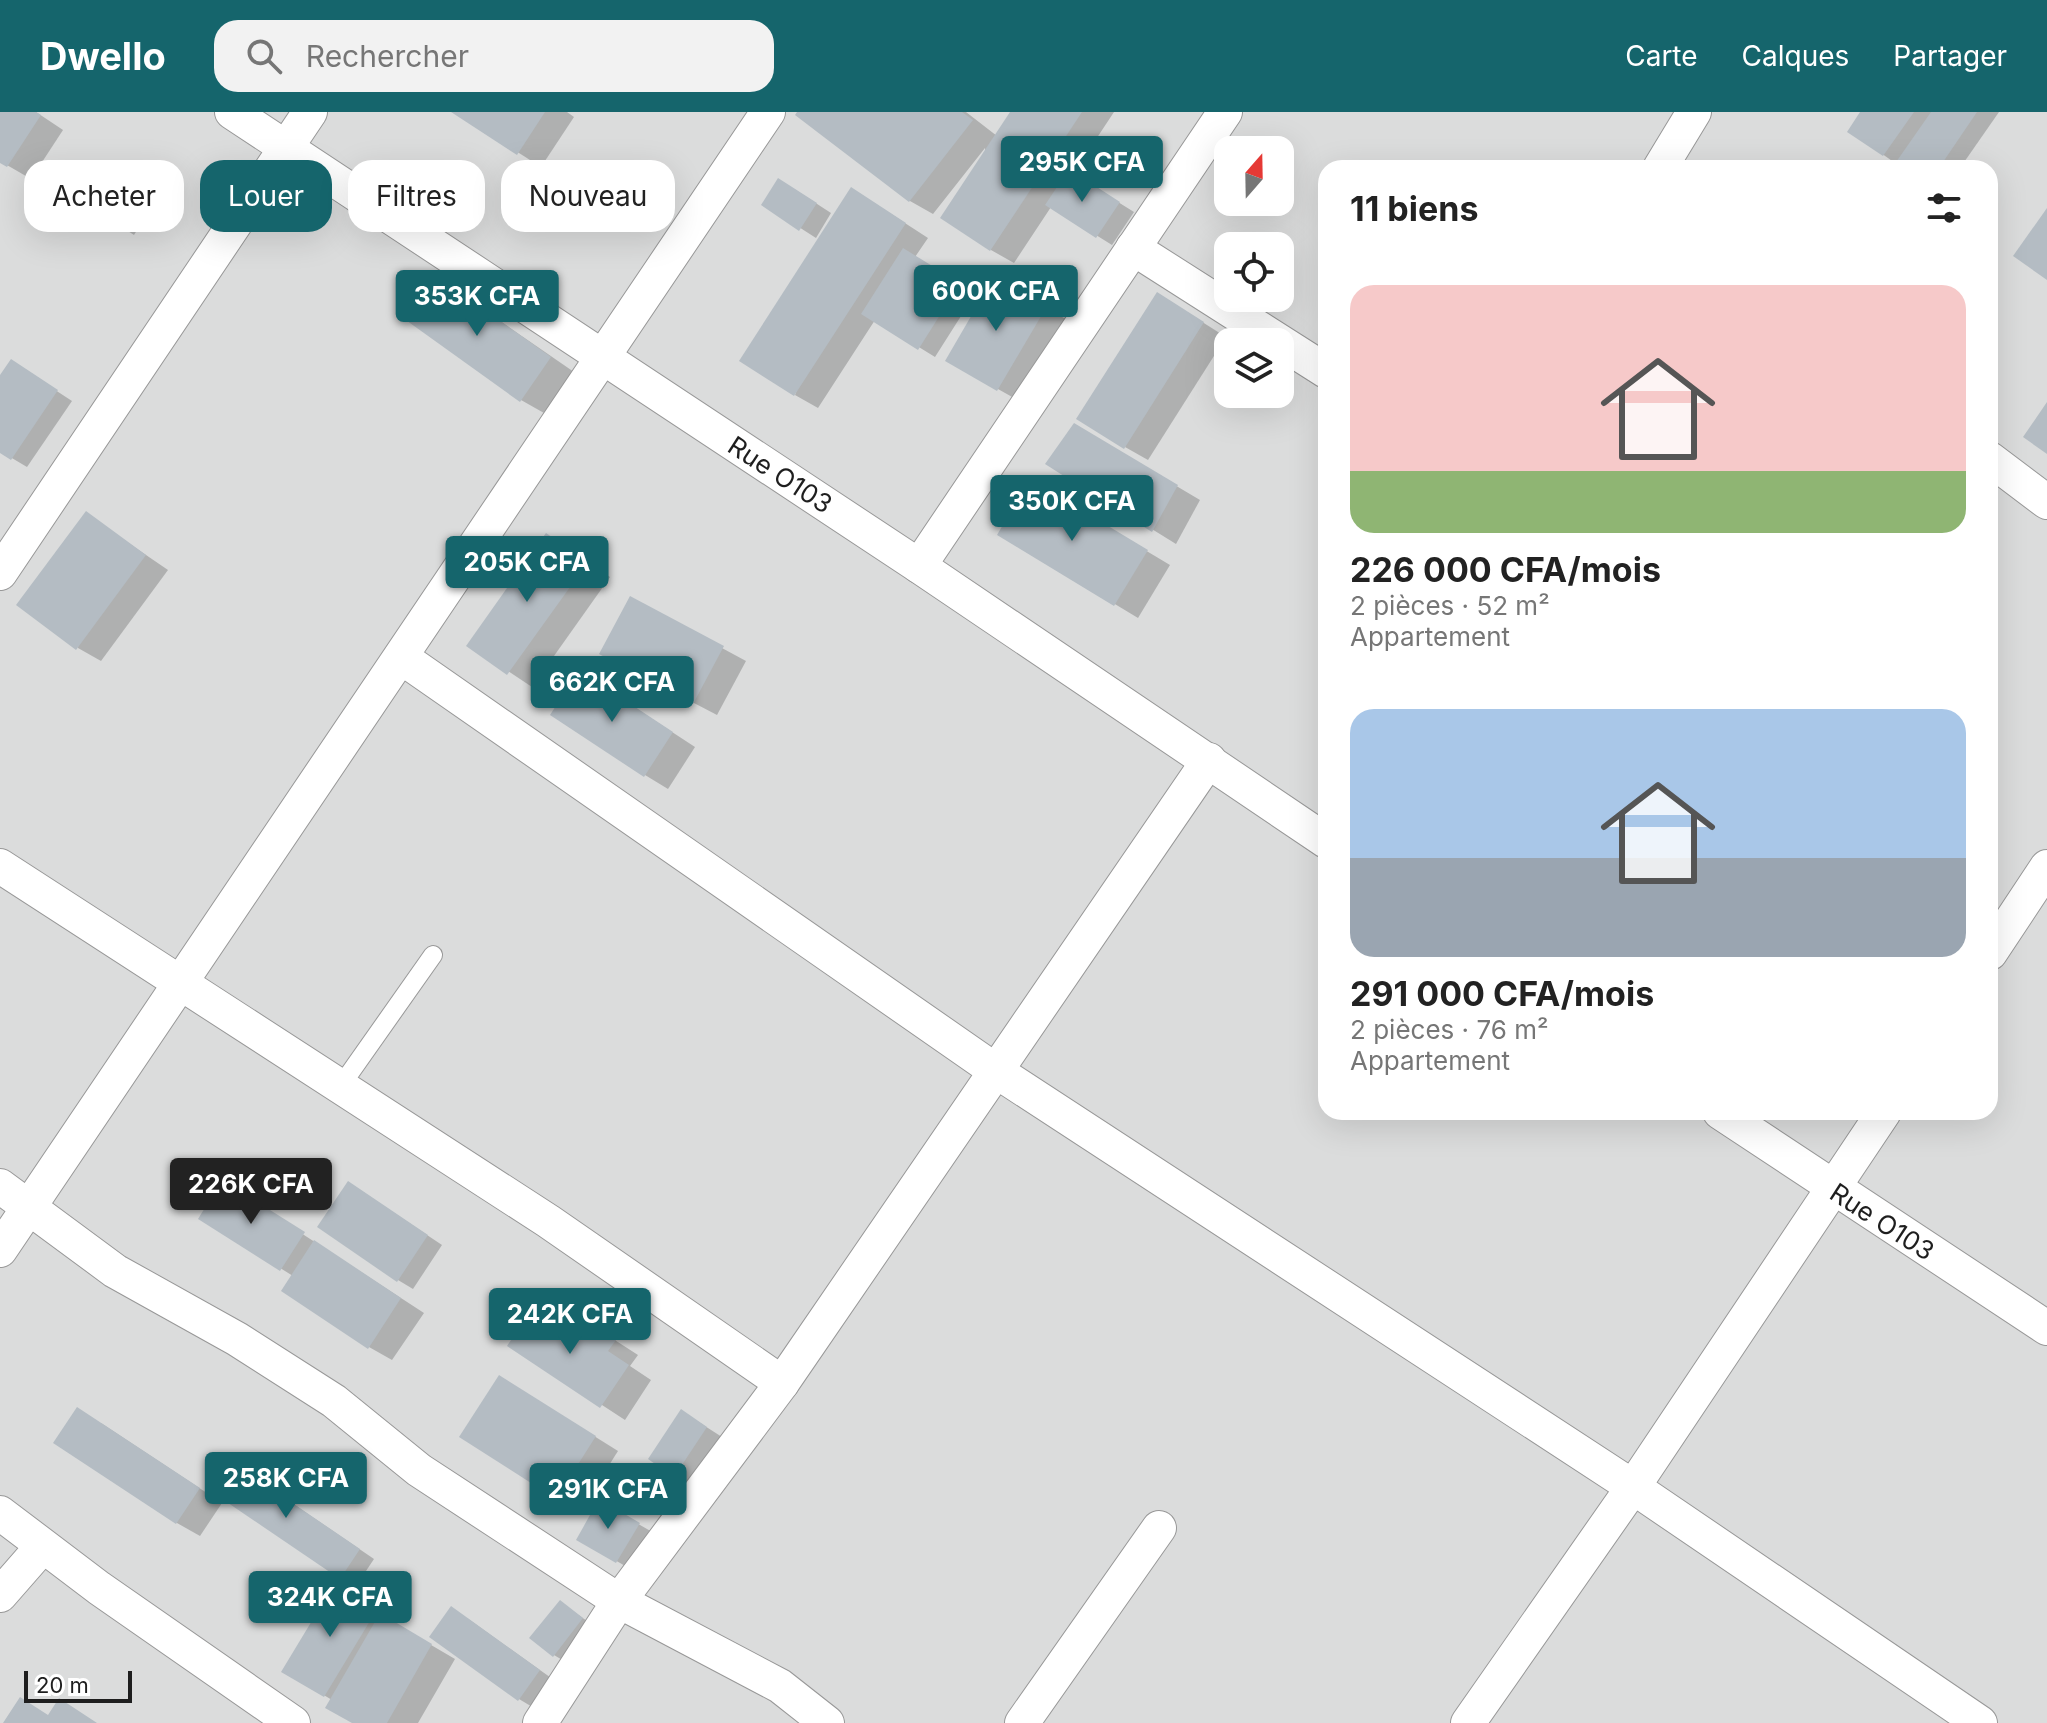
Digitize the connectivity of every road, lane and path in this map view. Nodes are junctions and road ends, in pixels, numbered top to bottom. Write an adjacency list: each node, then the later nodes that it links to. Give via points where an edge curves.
1 (232, 112): 6 (street, Rue O103)
2 (310, 112): 6 (street)
3 (768, 112): 9 (street)
4 (1225, 112): 8 (street)
5 (1694, 112): 7 (street)
6 (286, 148): 9 (street, Rue O103); 14 (street)
7 (1665, 160)
8 (1133, 248): 10 (street); 13 (street)
9 (601, 358): 13 (street, Rue O103); 15 (street)
10 (1318, 366)
11 (1998, 465): 12 (street)
12 (2047, 502)
13 (919, 566): 16 (street, Rue O103)
14 (0, 573)
15 (401, 657): 22 (street); 23 (street)
16 (1209, 760): 17 (street, Rue O103); 23 (street)
17 (1318, 835)
18 (0, 866): 22 (street)
19 (2045, 875): 20 (street)
20 (1998, 942)
21 (433, 955): 24 (lane)
22 (180, 984): 24 (street); 29 (street)
23 (996, 1071): 32 (street); 33 (street)
24 (340, 1087): 32 (street, via 561,1230)
25 (1731, 1120): 28 (street, Rue O103)
26 (1879, 1120): 28 (street)
27 (0, 1186): 29 (street)
28 (1832, 1190): 31 (street, Rue O103); 33 (street)
29 (29, 1207): 30 (street); 38 (street, via 115,1271 334,1401 419,1470)
30 (0, 1250)
31 (2047, 1328)
32 (782, 1383): 38 (street)
33 (1633, 1487): 43 (street); 44 (street)
34 (0, 1513): 36 (street)
35 (1159, 1528): 42 (street)
36 (42, 1547): 37 (street); 39 (street)
37 (0, 1595)
38 (619, 1601): 40 (street); 41 (street, via 780,1686)
39 (293, 1723)
40 (540, 1723)
41 (827, 1723)
42 (1022, 1723)
43 (1468, 1723)
44 (1980, 1723)

